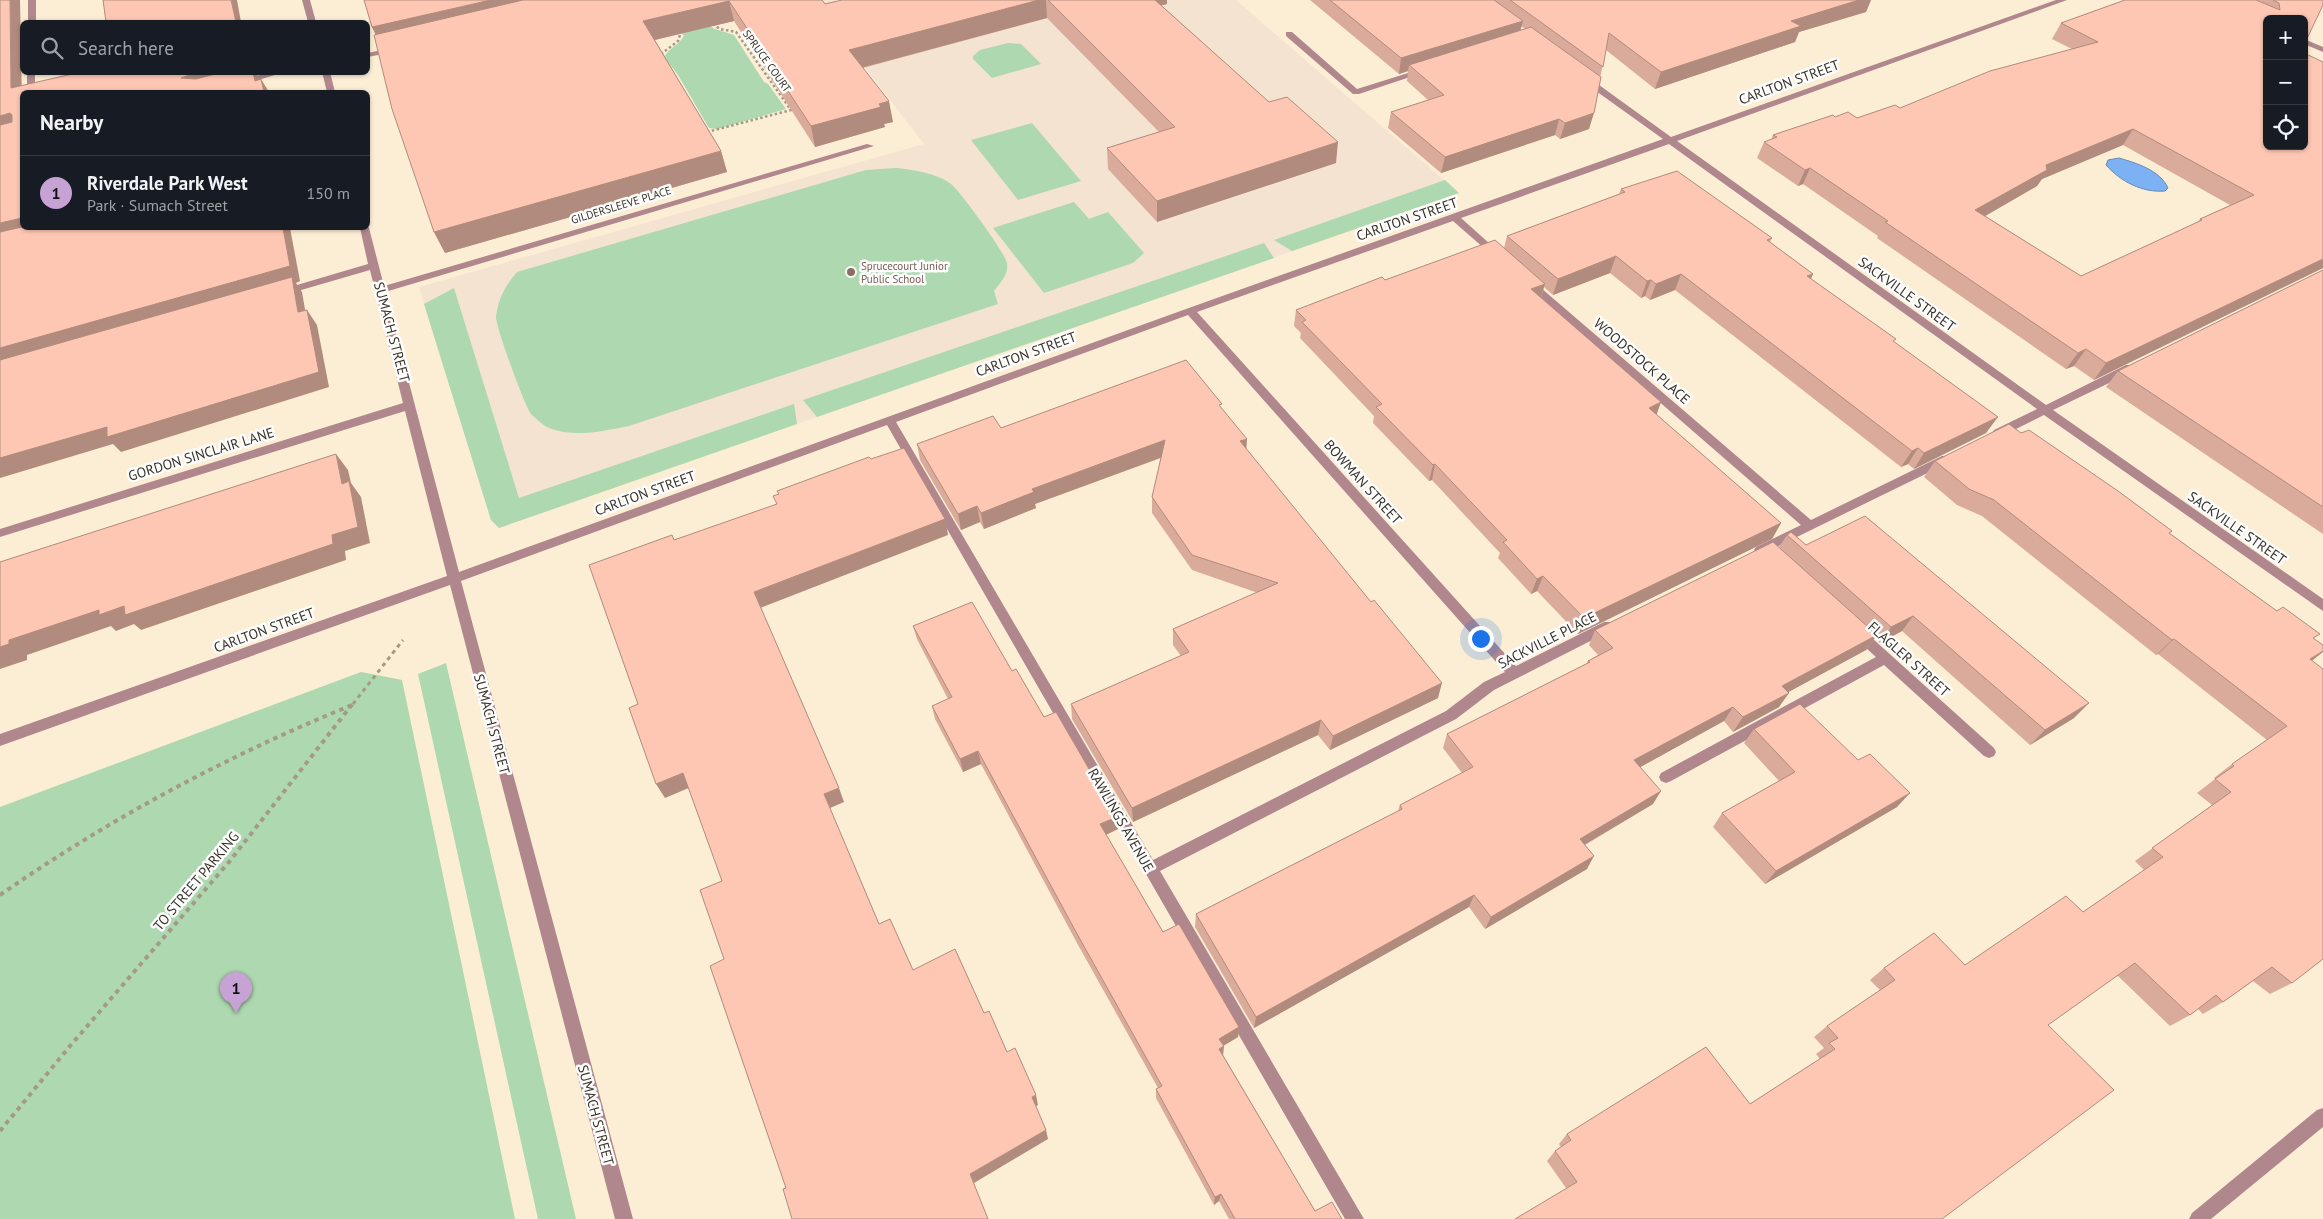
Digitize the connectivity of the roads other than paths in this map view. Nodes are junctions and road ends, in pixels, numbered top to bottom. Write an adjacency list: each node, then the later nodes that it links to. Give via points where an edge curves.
1 (32, 0): 4 (street)
2 (306, 0): 5 (street)
3 (2063, 0): 19 (street, CARLTON STREET)
4 (32, 20)
5 (311, 20)
6 (1289, 34): 11 (street, via 1356,92)
7 (2308, 43): 9 (street)
8 (401, 48): 10 (street)
9 (2323, 50)
10 (370, 55)
11 (1429, 69)
12 (1576, 73): 19 (street, SACKVILLE STREET)
13 (31, 75): 17 (street)
14 (269, 75): 16 (street)
15 (327, 75): 18 (street)
16 (229, 85)
17 (31, 90)
18 (330, 90)
19 (1669, 140): 21 (street, CARLTON STREET); 31 (street, SACKVILLE STREET)
20 (870, 146): 26 (street, GILDERSLEEVE PLACE)
21 (1454, 218): 23 (street); 28 (street, CARLTON STREET)
22 (365, 230): 24 (street, SUMACH STREET)
23 (1502, 260)
24 (374, 266): 26 (street, SUMACH STREET); 27 (street)
25 (1524, 279): 35 (street, WOODSTOCK PLACE)
26 (380, 290): 30 (street, SUMACH STREET)
27 (272, 295)
28 (1190, 311): 32 (street, CARLTON STREET); 45 (street, BOWMAN STREET)
29 (2138, 364): 31 (street)
30 (411, 405): 36 (street, GORDON SINCLAIR LANE); 40 (street, SUMACH STREET)
31 (2045, 410): 33 (street); 41 (street, SACKVILLE STREET)
32 (889, 420): 40 (street, CARLTON STREET); 49 (street, RAWLINGS AVENUE)
33 (1984, 440)
34 (1958, 453): 35 (street)
35 (1810, 526): 37 (street)
36 (0, 533)
37 (1764, 548): 38 (street); 39 (street)
38 (1747, 557)
39 (1774, 557)
40 (453, 579): 46 (street, CARLTON STREET); 51 (street, SUMACH STREET)
41 (2323, 606)
42 (1624, 618): 45 (street, SACKVILLE PLACE)
43 (1850, 626): 44 (street, FLAGLER STREET)
44 (1885, 658): 47 (street, FLAGLER STREET); 48 (street)
45 (1514, 673): 49 (street, SACKVILLE PLACE, via 1489,686 1451,715)
46 (0, 740)
47 (1989, 752)
48 (1666, 777)
49 (1150, 869): 52 (street, RAWLINGS AVENUE)
50 (2323, 1116): 53 (street)
51 (624, 1219)
52 (1355, 1219)
53 (2198, 1219)

